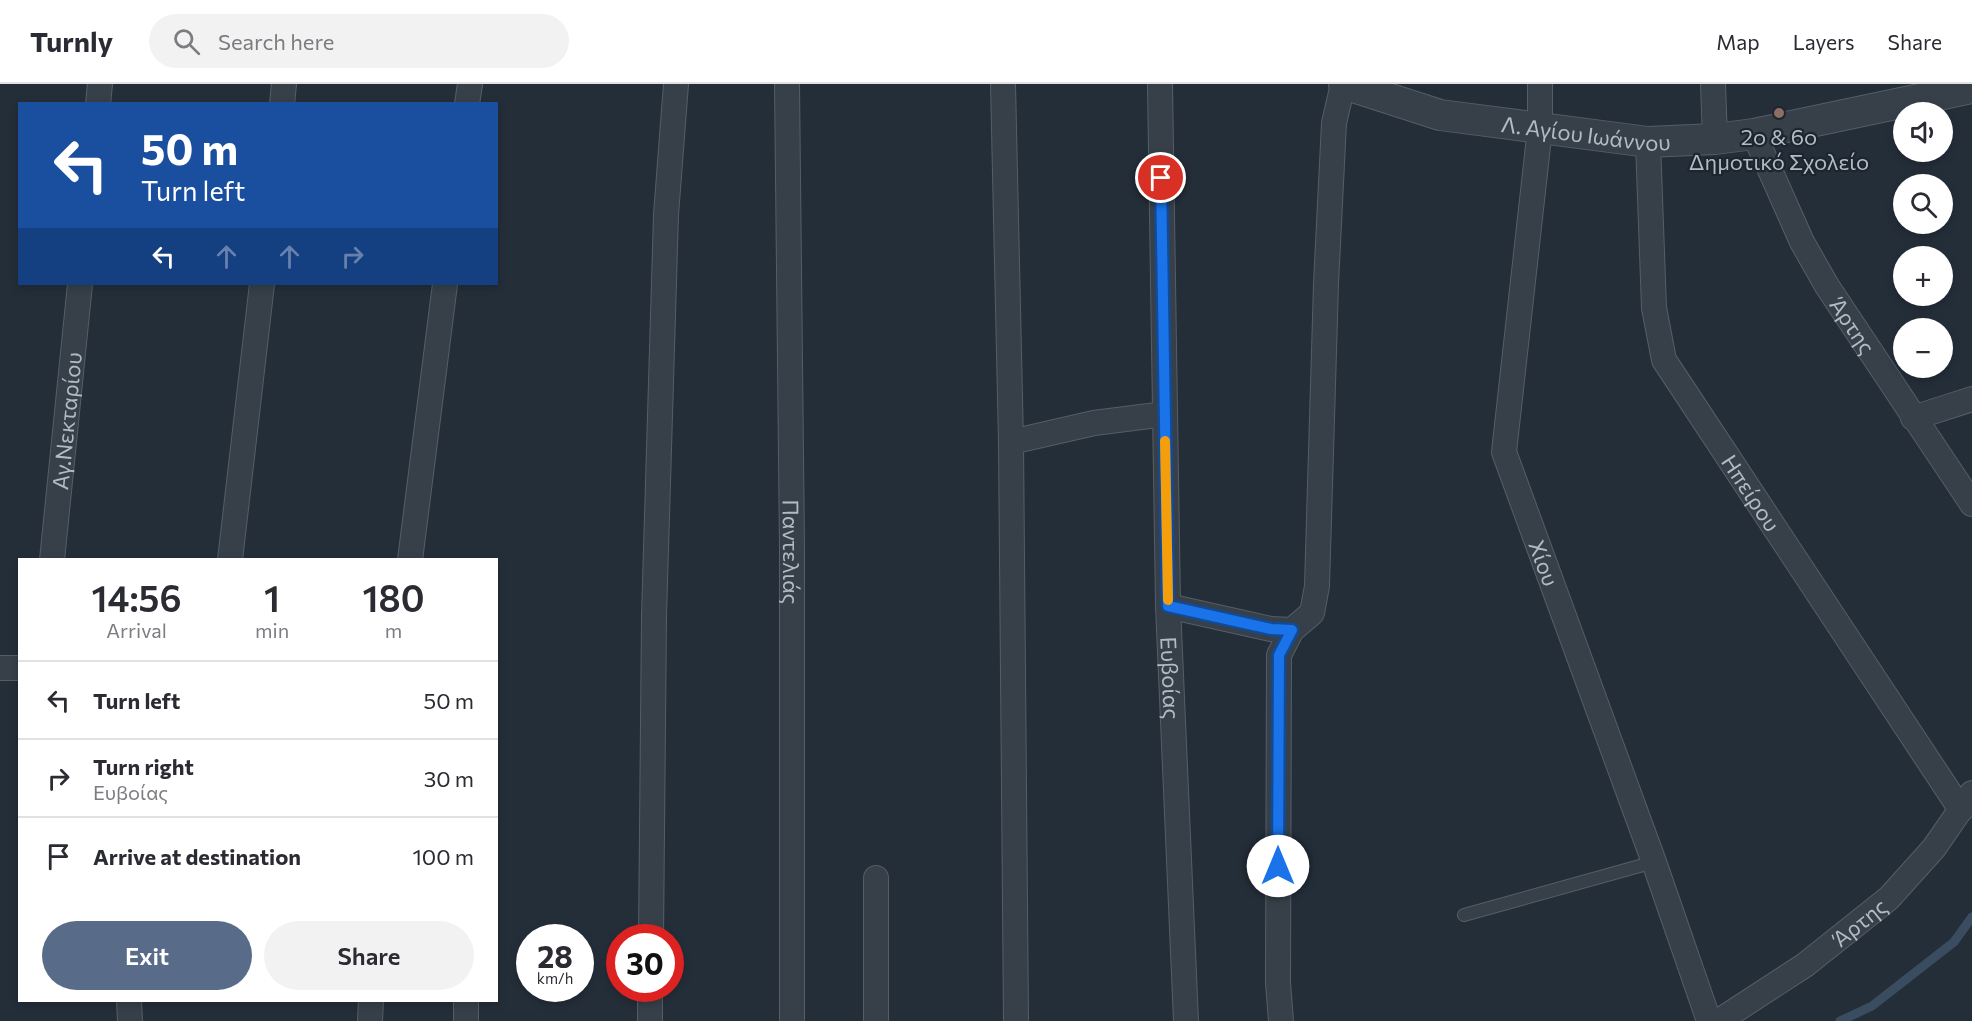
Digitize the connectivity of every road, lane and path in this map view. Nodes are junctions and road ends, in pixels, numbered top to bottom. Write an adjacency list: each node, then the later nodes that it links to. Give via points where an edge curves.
1 (100, 84): 12 (street)
2 (284, 84): 13 (street)
3 (470, 84): 14 (street)
4 (676, 84): 38 (street, via 665,238 654,616)
5 (787, 84): 47 (street, Παντελιάς)
6 (1003, 84): 25 (street)
7 (1160, 84): 23 (street, Ευβοίας)
8 (1343, 84): 15 (street, Λ. Αγίου Ιωάννου, via 1440,115); 31 (street, via 1334,123 1317,586 1312,613)
9 (1540, 84): 15 (street, Χίου)
10 (1713, 84): 17 (street)
11 (1972, 88): 16 (street, Λ. Αγίου Ιωάννου)
12 (98, 102)
13 (282, 102)
14 (467, 102)
15 (1540, 128): 18 (street, Λ. Αγίου Ιωάννου); 35 (street, Χίου, via 1504,452)
16 (1754, 134): 17 (street, Λ. Αγίου Ιωάννου); 24 (street, Άρτης, via 1802,242)
17 (1715, 139): 18 (street, Λ. Αγίου Ιωάννου)
18 (1648, 142): 34 (street, Ηπείρου, via 1654,308 1664,360)
19 (80, 285): 27 (street, Αγ.Νεκταρίου)
20 (262, 285): 28 (street)
21 (445, 285): 29 (street)
22 (1972, 399): 24 (street)
23 (1165, 414): 25 (street, via 1094,423); 30 (street, Ευβοίας)
24 (1913, 418): 26 (street, Άρτης)
25 (1011, 442): 49 (street)
26 (1972, 504)
27 (52, 558)
28 (230, 558)
29 (410, 558)
30 (1168, 606): 31 (street, via 1271,629); 50 (street, Ευβοίας)
31 (1292, 630): 51 (street, via 1279,655)
32 (0, 668): 33 (street)
33 (18, 668)
34 (1966, 801): 53 (street, Άρτης, via 1934,848 1889,898 1804,965)
35 (1654, 862): 37 (lane); 52 (street, Χίου)
36 (876, 878): 48 (street)
37 (1464, 915)
38 (651, 924)
39 (129, 1002): 43 (street)
40 (371, 1002): 44 (street)
41 (466, 1002): 45 (street)
42 (650, 1002): 46 (street)
43 (130, 1021)
44 (370, 1021)
45 (466, 1021)
46 (650, 1021)
47 (792, 1021)
48 (876, 1021)
49 (1016, 1021)
50 (1186, 1021)
51 (1281, 1021)
52 (1709, 1021)
53 (1719, 1021)

